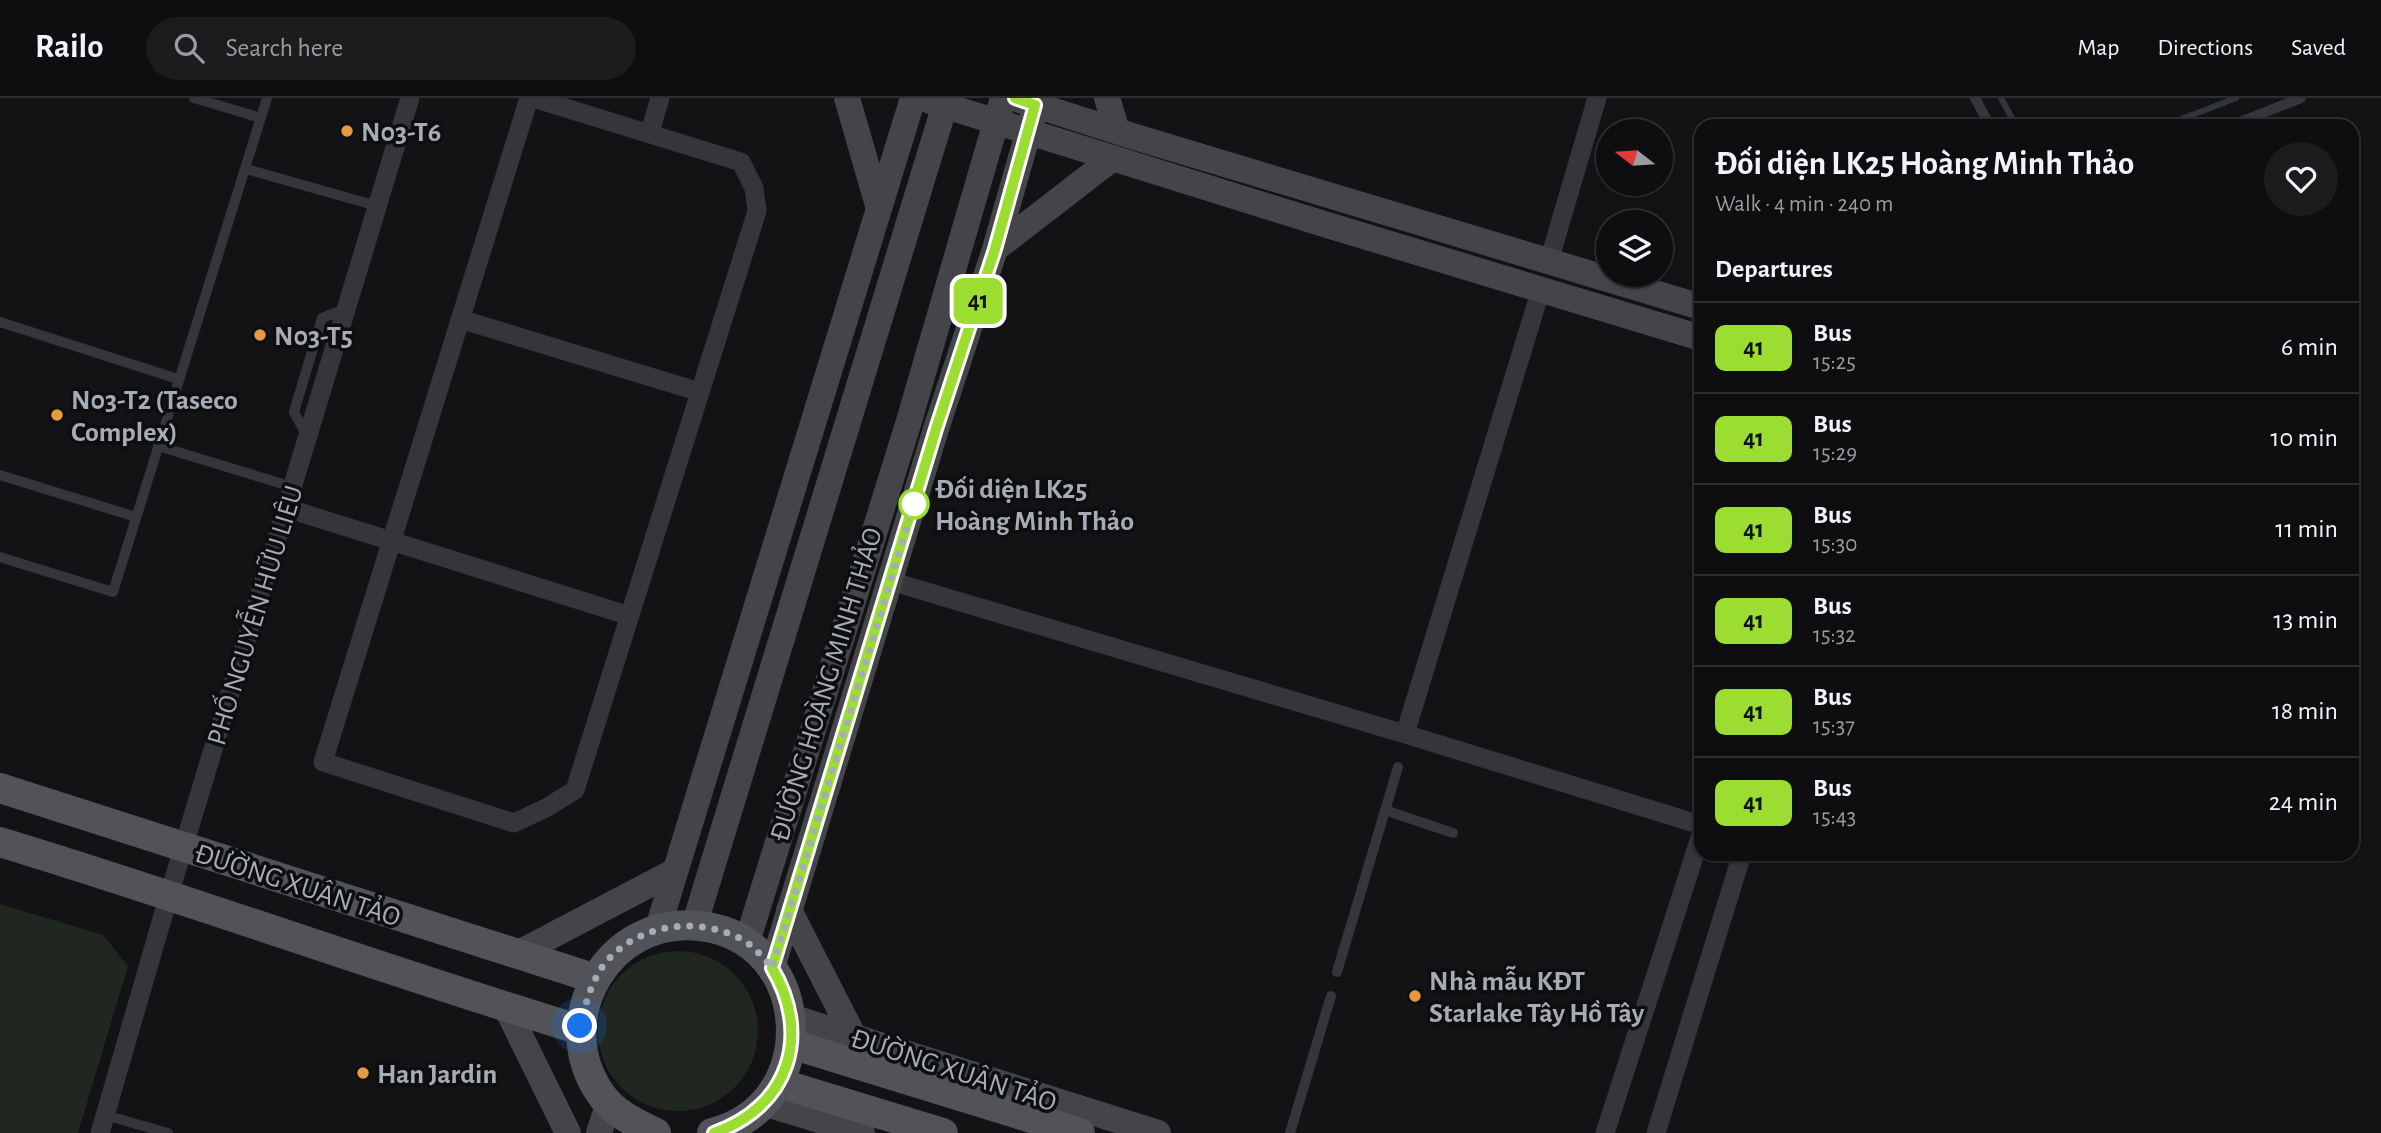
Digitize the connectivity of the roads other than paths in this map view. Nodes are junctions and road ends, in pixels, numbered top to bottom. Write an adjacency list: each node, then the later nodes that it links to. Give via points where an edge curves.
1 (194, 98): 15 (lane)
2 (267, 98): 15 (lane)
3 (410, 98): 23 (street, PHỐ NGUYỄN HỮU LIÊU)
4 (531, 98): 19 (street); 30 (street)
5 (660, 98): 19 (street)
6 (847, 98): 24 (main road)
7 (914, 98): 24 (main road)
8 (1107, 98): 20 (main road)
9 (1597, 98): 27 (street)
10 (1975, 98): 16 (lane)
11 (2301, 98): 17 (lane)
12 (1029, 100): 18 (main road, ĐƯỜNG HOÀNG MINH THẢO); 20 (main road)
13 (938, 101): 14 (main road); 25 (main road, ĐƯỜNG HOÀNG MINH THẢO)
14 (1000, 110): 18 (main road); 35 (main road, ĐƯỜNG HOÀNG MINH THẢO)
15 (261, 118): 22 (lane)
16 (1986, 119)
17 (2248, 119)
18 (1028, 131): 21 (main road); 26 (main road, ĐƯỜNG HOÀNG MINH THẢO)
19 (650, 132): 34 (street, via 741,162 754,188 758,211)
20 (1125, 134): 27 (main road)
21 (1112, 158): 26 (main road); 28 (main road)
22 (246, 169): 23 (lane); 33 (lane)
23 (377, 206): 39 (street, PHỐ NGUYỄN HỮU LIÊU)
24 (879, 209): 25 (main road); 56 (main road)
25 (909, 218): 59 (main road, ĐƯỜNG HOÀNG MINH THẢO)
26 (995, 249): 36 (main road, ĐƯỜNG HOÀNG MINH THẢO)
27 (1549, 261): 29 (main road)
28 (1541, 289): 32 (main road); 46 (street)
29 (1694, 305)
30 (460, 319): 34 (street); 42 (street)
31 (0, 321): 33 (lane)
32 (1694, 336)
33 (178, 379): 37 (lane)
34 (700, 392): 45 (street)
35 (909, 421): 36 (main road); 61 (main road, ĐƯỜNG HOÀNG MINH THẢO)
36 (936, 429): 44 (main road, ĐƯỜNG HOÀNG MINH THẢO)
37 (158, 446): 39 (lane); 41 (lane)
38 (0, 475): 41 (lane)
39 (293, 487): 40 (street, PHỐ NGUYỄN HỮU LIÊU)
40 (286, 508): 42 (street); 53 (street, PHỐ NGUYỄN HỮU LIÊU)
41 (136, 517): 43 (lane, via 113,592)
42 (392, 541): 45 (street); 45 (street, via 323,762 514,823 575,790)
43 (0, 557)
44 (890, 581): 46 (street); 58 (main road, ĐƯỜNG HOÀNG MINH THẢO)
45 (630, 616)
46 (1405, 734): 50 (street)
47 (1398, 766): 49 (lane)
48 (0, 788): 53 (main road, ĐƯỜNG XUÂN TẢO)
49 (1385, 810): 51 (lane); 64 (lane)
50 (1694, 823)
51 (1453, 833)
52 (0, 842): 57 (main road, ĐƯỜNG XUÂN TẢO)
53 (184, 848): 57 (street, PHỐ NGUYỄN HỮU LIÊU); 62 (main road, ĐƯỜNG XUÂN TẢO)
54 (1694, 857): 85 (street)
55 (1740, 861): 86 (street)
56 (675, 871): 60 (main road); 62 (main road)
57 (169, 895): 67 (main road, ĐƯỜNG XUÂN TẢO); 73 (street, PHỐ NGUYỄN HỮU LIÊU)
58 (789, 909): 63 (main road, ĐƯỜNG HOÀNG MINH THẢO); 70 (main road)
59 (694, 926): 60 (main road); 61 (main road)
60 (657, 930): 65 (main road, via 635,939 607,961)
61 (747, 942): 63 (main road)
62 (515, 955): 65 (main road, ĐƯỜNG XUÂN TẢO)
63 (772, 968): 69 (main road, via 782,984)
64 (1338, 972)
65 (596, 979): 68 (main road, via 588,991)
66 (1331, 996): 84 (lane)
67 (506, 1007): 68 (main road, ĐƯỜNG XUÂN TẢO); 77 (main road)
68 (581, 1030): 72 (main road, via 585,1062 600,1094)
69 (791, 1030): 70 (main road, ĐƯỜNG XUÂN TẢO); 71 (main road, via 790,1051); 82 (main road, ĐƯỜNG XUÂN TẢO)
70 (854, 1037): 83 (main road, ĐƯỜNG XUÂN TẢO)
71 (771, 1093): 74 (main road); 79 (main road, via 758,1110 729,1129); 81 (main road)
72 (609, 1102): 75 (main road); 78 (main road)
73 (103, 1124): 76 (lane)
74 (825, 1128): 80 (main road)
75 (640, 1130)
76 (168, 1133)
77 (568, 1133)
78 (599, 1133)
79 (713, 1133)
80 (862, 1133)
81 (943, 1133)
82 (1080, 1133)
83 (1158, 1133)
84 (1290, 1133)
85 (1605, 1133)
86 (1656, 1133)

